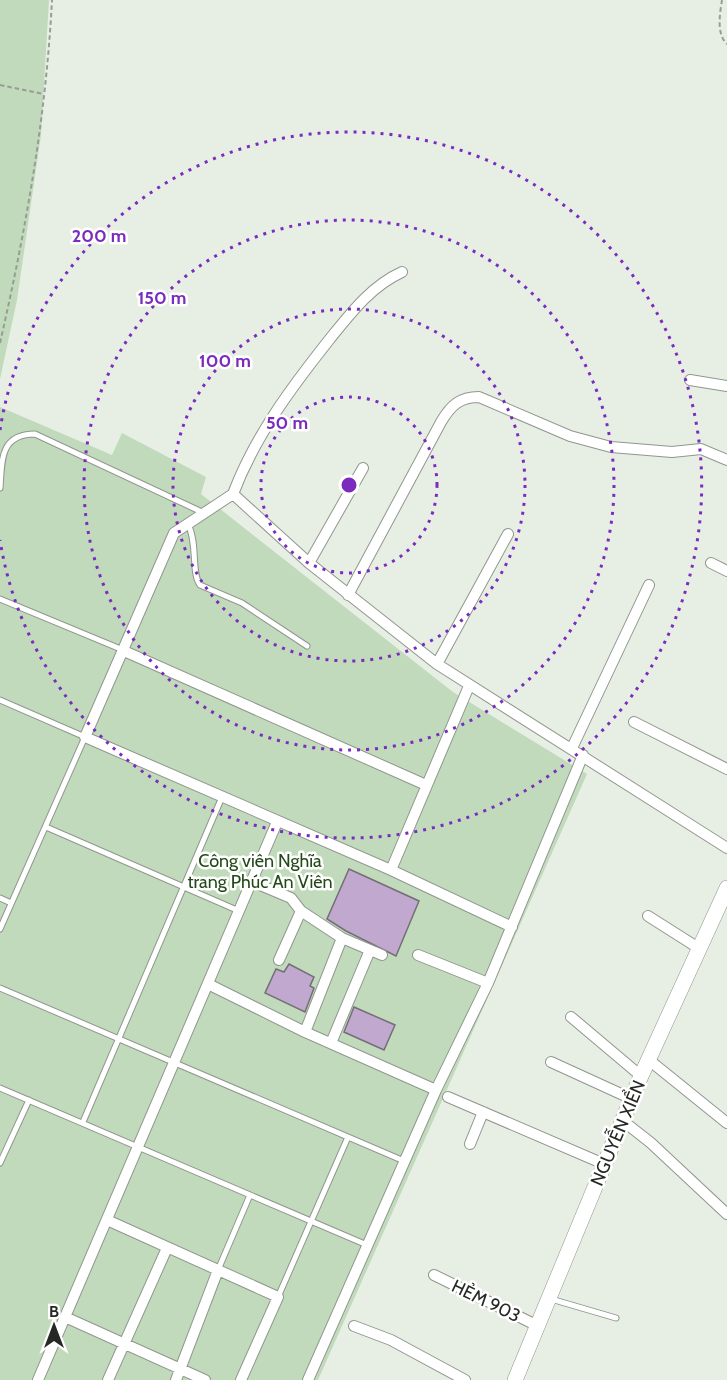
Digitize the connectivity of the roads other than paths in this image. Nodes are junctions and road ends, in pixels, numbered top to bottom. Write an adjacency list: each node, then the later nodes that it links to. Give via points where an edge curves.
1 (402, 272): 7 (street, via 361,303 308,364 274,411)
2 (690, 380): 3 (street)
3 (727, 386)
4 (727, 460): 15 (street, via 701,449 672,452 611,447 561,432 479,397 464,399 454,403 441,422)
5 (363, 468): 11 (street)
6 (0, 488): 8 (lane, via 3,450 11,439 35,434)
7 (233, 494): 8 (street); 11 (street)
8 (204, 513): 9 (street)
9 (188, 524): 17 (lane, via 195,542 200,585 242,603); 18 (street, via 174,533 165,548)
10 (508, 534): 19 (street)
11 (309, 563): 15 (street)
12 (711, 563): 13 (street)
13 (727, 571)
14 (649, 585): 24 (street)
15 (348, 596): 19 (street)
16 (0, 599): 18 (lane)
17 (307, 646)
18 (124, 651): 23 (street); 27 (street)
19 (438, 664): 20 (street)
20 (469, 686): 24 (street); 27 (street)
21 (0, 700): 23 (lane)
22 (634, 722): 26 (street)
23 (85, 737): 28 (street); 30 (lane)
24 (572, 748): 25 (street)
25 (583, 755): 31 (street); 42 (street)
26 (727, 770)
27 (426, 785): 32 (street)
28 (223, 796): 29 (street); 34 (lane)
29 (278, 822): 32 (street); 33 (street)
30 (46, 827): 34 (lane); 37 (lane)
31 (727, 848)
32 (391, 870): 42 (street)
33 (253, 882): 38 (street); 39 (street, via 291,898)
34 (183, 885): 38 (lane); 55 (lane)
35 (727, 888): 41 (main road, NGUYỄN XIỂN)
36 (0, 898): 37 (lane)
37 (11, 903): 43 (lane)
38 (239, 911): 51 (street)
39 (301, 911): 44 (street); 49 (street)
40 (648, 916): 45 (street)
41 (722, 916): 45 (main road, NGUYỄN XIỂN)
42 (512, 927): 50 (street)
43 (0, 929)
44 (342, 938): 46 (street); 54 (street)
45 (700, 949): 57 (main road, NGUYỄN XIỂN)
46 (370, 950): 47 (street); 56 (street)
47 (382, 955)
48 (418, 955): 50 (street)
49 (279, 960)
50 (488, 983): 62 (street)
51 (208, 984): 54 (street); 58 (street)
52 (0, 988): 55 (lane)
53 (571, 1017): 60 (street)
54 (305, 1032): 56 (street)
55 (119, 1038): 58 (lane); 68 (lane)
56 (331, 1043): 62 (street)
57 (649, 1060): 60 (main road, NGUYỄN XIỂN); 69 (street)
58 (174, 1062): 70 (lane); 72 (street)
59 (550, 1062): 64 (street)
60 (641, 1076): 64 (main road, NGUYỄN XIỂN)
61 (0, 1088): 65 (lane)
62 (436, 1090): 73 (street)
63 (447, 1097): 66 (street)
64 (632, 1099): 67 (main road, NGUYỄN XIỂN)
65 (28, 1100): 68 (lane); 74 (lane)
66 (483, 1112): 71 (street); 75 (street)
67 (623, 1121): 75 (main road, NGUYỄN XIỂN); 77 (street)
68 (83, 1122): 72 (lane)
69 (727, 1123)
70 (348, 1137): 73 (lane); 79 (lane)
71 (470, 1144)
72 (140, 1146): 76 (lane); 78 (street)
73 (406, 1162): 80 (street)
74 (0, 1163)
75 (604, 1164): 85 (main road, NGUYỄN XIỂN)
76 (250, 1195): 79 (lane); 82 (lane)
77 (727, 1214)
78 (108, 1220): 81 (street); 86 (street)
79 (312, 1221): 80 (lane); 84 (lane)
80 (367, 1245): 97 (street)
81 (167, 1248): 82 (street); 90 (street)
82 (218, 1270): 84 (street); 91 (street)
83 (434, 1275): 89 (street, HẺM 903)
84 (278, 1297): 96 (street)
85 (549, 1299): 87 (lane); 89 (main road, NGUYỄN XIỂN)
86 (65, 1317): 90 (street); 92 (street)
87 (616, 1318)
88 (354, 1326): 98 (street)
89 (538, 1326): 99 (main road, NGUYỄN XIỂN)
90 (123, 1345): 91 (street); 93 (street)
91 (181, 1369): 94 (street); 95 (street)
92 (38, 1380)
93 (108, 1380)
94 (176, 1380)
95 (205, 1380)
96 (242, 1380)
97 (308, 1380)
98 (465, 1380)
99 (514, 1380)

